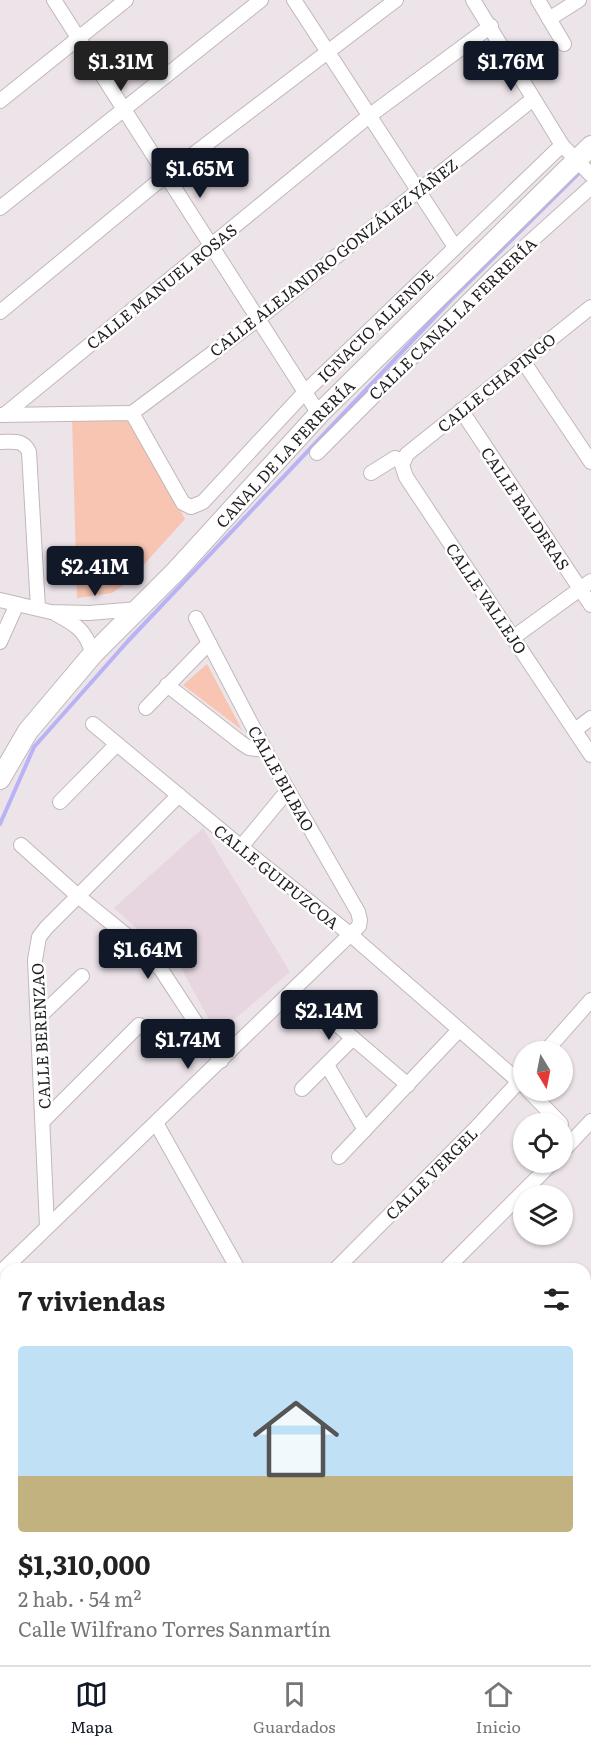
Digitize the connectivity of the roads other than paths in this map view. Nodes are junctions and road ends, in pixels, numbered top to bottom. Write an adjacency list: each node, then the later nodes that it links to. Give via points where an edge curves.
1 (54, 0): 11 (street)
2 (126, 0): 11 (street)
3 (261, 0): 16 (street)
4 (294, 0): 13 (street)
5 (396, 0): 13 (street)
6 (473, 0): 10 (street)
7 (538, 0): 9 (street)
8 (579, 0): 9 (street)
9 (549, 19): 12 (street)
10 (491, 26): 14 (street); 17 (street, CALLE MANUEL ROSAS)
11 (79, 39): 15 (street); 16 (street)
12 (564, 44)
13 (327, 52): 17 (street); 20 (street)
14 (533, 99): 18 (street); 21 (street, CALLE ALEJANDRO GONZÁLEZ YÁÑEZ)
15 (0, 101)
16 (124, 110): 20 (street); 22 (street)
17 (369, 116): 21 (street); 23 (street, CALLE MANUEL ROSAS)
18 (562, 145): 19 (street); 24 (street, IGNACIO ALLENDE)
19 (587, 167): 32 (street, CANAL DE LA FERRERÍA, via 468,269); 35 (street, CALLE CANAL LA FERRERÍA, via 500,268)
20 (166, 175): 23 (street); 25 (street)
21 (418, 191): 24 (street); 27 (street, CALLE ALEJANDRO GONZÁLEZ YÁÑEZ)
22 (0, 208)
23 (211, 245): 27 (street); 33 (street, CALLE MANUEL ROSAS)
24 (455, 247): 29 (street, IGNACIO ALLENDE)
25 (0, 312)
26 (589, 312): 28 (street, CALLE CHAPINGO)
27 (258, 319): 29 (street); 31 (street, CALLE ALEJANDRO GONZÁLEZ YÁÑEZ)
28 (523, 361): 30 (street, CALLE CHAPINGO); 37 (street)
29 (305, 392): 31 (street, IGNACIO ALLENDE, via 203,502 191,507 183,503); 32 (street)
30 (461, 410): 36 (street, CALLE CHAPINGO, via 407,454); 39 (street, CALLE BALDERAS)
31 (132, 413): 33 (street)
32 (319, 414): 43 (street, CANAL DE LA FERRERÍA)
33 (2, 415)
34 (0, 442): 44 (street, via 18,441 30,452)
35 (317, 453)
36 (403, 462): 38 (street, CALLE CHAPINGO, via 395,458); 46 (street, CALLE VALLEJO, via 406,477)
37 (591, 462)
38 (371, 473)
39 (586, 585): 42 (street, CALLE BALDERAS); 46 (street)
40 (0, 600): 41 (street)
41 (17, 604): 44 (street); 47 (street)
42 (591, 605)
43 (139, 609): 44 (street, via 89,613); 49 (street, CANAL DE LA FERRERÍA)
44 (45, 610): 49 (street, via 76,625 87,636)
45 (196, 618): 48 (street, CALLE BILBAO)
46 (514, 637): 54 (street, CALLE VALLEJO)
47 (0, 642)
48 (209, 643): 50 (street); 56 (street, CALLE BILBAO)
49 (93, 654): 58 (street, CANAL DE LA FERRERÍA, via 28,731)
50 (167, 685): 51 (street); 56 (street, via 249,748)
51 (146, 708)
52 (591, 718): 54 (street)
53 (93, 724): 55 (street, CALLE GUIPUZCOA)
54 (575, 730): 57 (street, CALLE VALLEJO)
55 (117, 744): 60 (street, CALLE GUIPUZCOA); 61 (street)
56 (265, 750): 59 (street, CALLE BILBAO)
57 (591, 755)
58 (0, 779)
59 (288, 790): 63 (street); 65 (street, CALLE BILBAO, via 358,912 359,926)
60 (179, 795): 63 (street, CALLE GUIPUZCOA); 64 (street, CALLE BERENZAO)
61 (60, 802)
62 (21, 845): 64 (street)
63 (241, 847): 65 (street, CALLE GUIPUZCOA)
64 (78, 896): 69 (street, CALLE BERENZAO, via 39,938 35,960); 74 (street, via 152,959)
65 (351, 935): 71 (street, CALLE GUIPUZCOA); 74 (street)
66 (82, 976): 69 (street)
67 (591, 1000): 73 (street)
68 (327, 1016): 72 (street)
69 (38, 1018): 82 (street, CALLE BERENZAO)
70 (139, 1024): 82 (street)
71 (458, 1031): 76 (street, CALLE GUIPUZCOA); 77 (street)
72 (353, 1038): 75 (street); 77 (street)
73 (555, 1041)
74 (221, 1061): 84 (street)
75 (327, 1065): 78 (street); 85 (street)
76 (513, 1076)
77 (408, 1085): 85 (street)
78 (302, 1089)
79 (513, 1093): 94 (street, CALLE VERGEL)
80 (540, 1101): 81 (street, CALLE GUIPUZCOA)
81 (551, 1113)
82 (44, 1120): 91 (street, CALLE BERENZAO)
83 (591, 1120): 87 (street)
84 (156, 1123): 91 (street); 93 (street)
85 (365, 1130): 89 (street)
86 (573, 1134): 87 (street, CALLE GUIPUZCOA)
87 (576, 1137): 88 (street)
88 (573, 1140)
89 (339, 1157)
90 (542, 1173): 95 (street)
91 (47, 1227): 92 (street)
92 (10, 1263)
93 (235, 1263)
94 (342, 1263)
95 (452, 1263)

